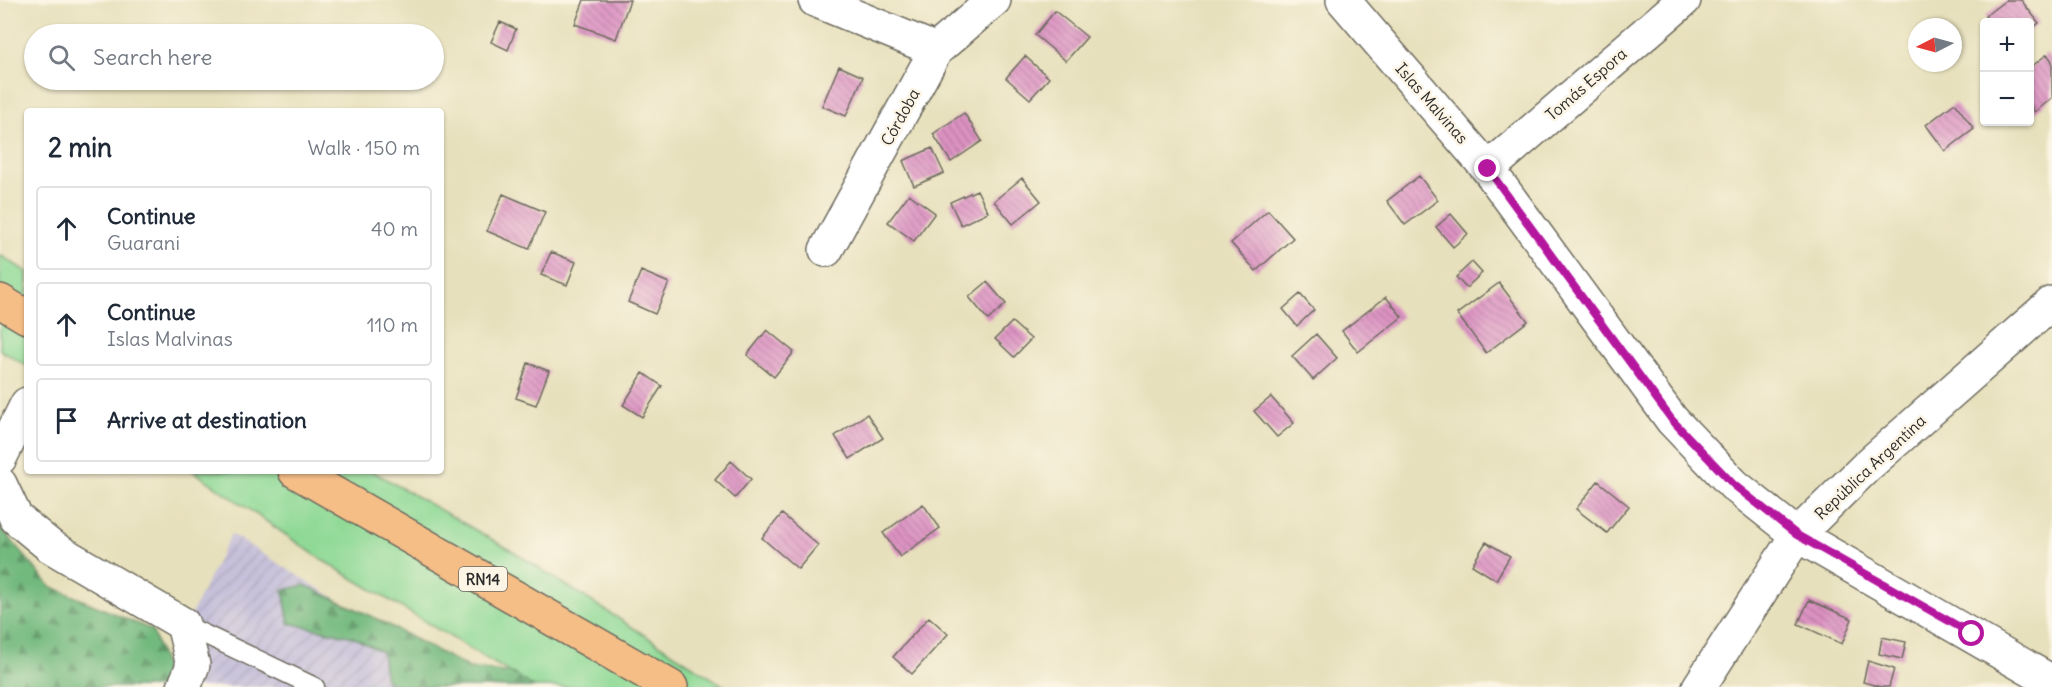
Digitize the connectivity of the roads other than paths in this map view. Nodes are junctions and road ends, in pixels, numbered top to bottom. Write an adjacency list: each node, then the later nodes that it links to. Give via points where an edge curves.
1 (815, 0): 5 (street)
2 (994, 0): 5 (street, Córdoba)
3 (1343, 0): 6 (street, Islas Malvinas)
4 (1684, 0): 6 (street, Tomás Espora)
5 (936, 50): 7 (street, Córdoba)
6 (1488, 169): 15 (street, Islas Malvinas, via 1672,420 1734,485)
7 (826, 250)
8 (0, 301): 10 (highway)
9 (2052, 303): 15 (street, República Argentina, via 1867,466)
10 (24, 315)
11 (24, 410): 12 (street)
12 (0, 458)
13 (300, 474): 20 (highway, RN14)
14 (0, 484): 16 (street, via 16,518 50,546)
15 (1797, 535): 17 (street, Islas Malvinas); 21 (street, República Argentina)
16 (183, 624): 18 (street, via 193,665); 19 (lane)
17 (2052, 682)
18 (184, 687)
19 (315, 687)
20 (671, 687)
21 (1699, 687)

